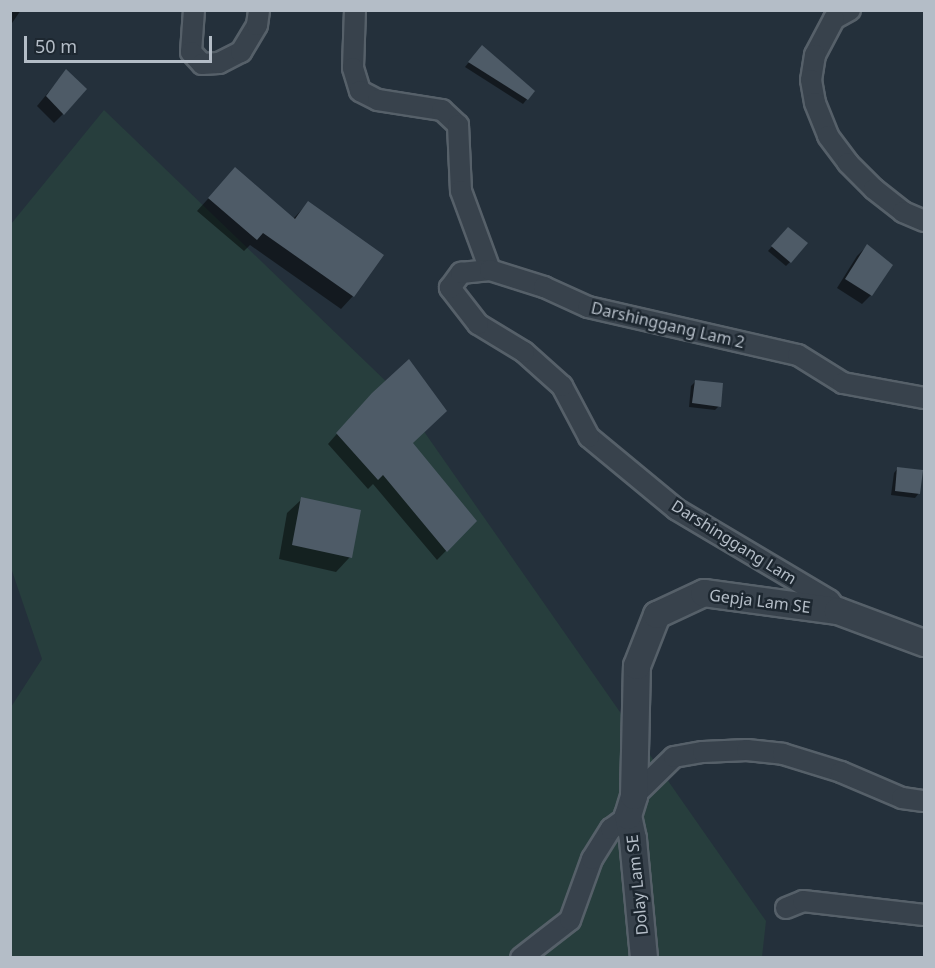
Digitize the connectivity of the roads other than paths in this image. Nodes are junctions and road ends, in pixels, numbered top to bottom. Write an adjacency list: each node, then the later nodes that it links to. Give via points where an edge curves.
1 (194, 10): 2 (street, via 191,52 202,64 219,63 241,52 257,25)
2 (259, 10)
3 (355, 10): 6 (street, via 353,68 360,91 378,100 442,110 458,124 461,190)
4 (849, 10): 5 (street, via 834,19 815,54 815,103 828,136 848,163 903,212)
5 (924, 221)
6 (490, 270): 7 (street, Darshinggang Lam 2, via 544,287 588,307 798,355 843,383); 8 (street, Darshinggang Lam, via 461,273 450,288 478,324 524,352 562,386 589,437 676,509 829,600)
7 (924, 398)
8 (838, 612): 9 (street, Gepja Lam SE); 11 (street, Gepja Lam SE, via 704,593 657,615 637,666)
9 (924, 643)
10 (924, 801): 11 (street, via 902,798 841,772 783,754 747,750 674,757)
11 (631, 806): 14 (street, Dolay Lam SE, via 592,860 570,920); 15 (street, Dolay Lam SE)
12 (786, 908): 13 (street, via 804,901)
13 (924, 915)
14 (521, 957)
15 (644, 957)

